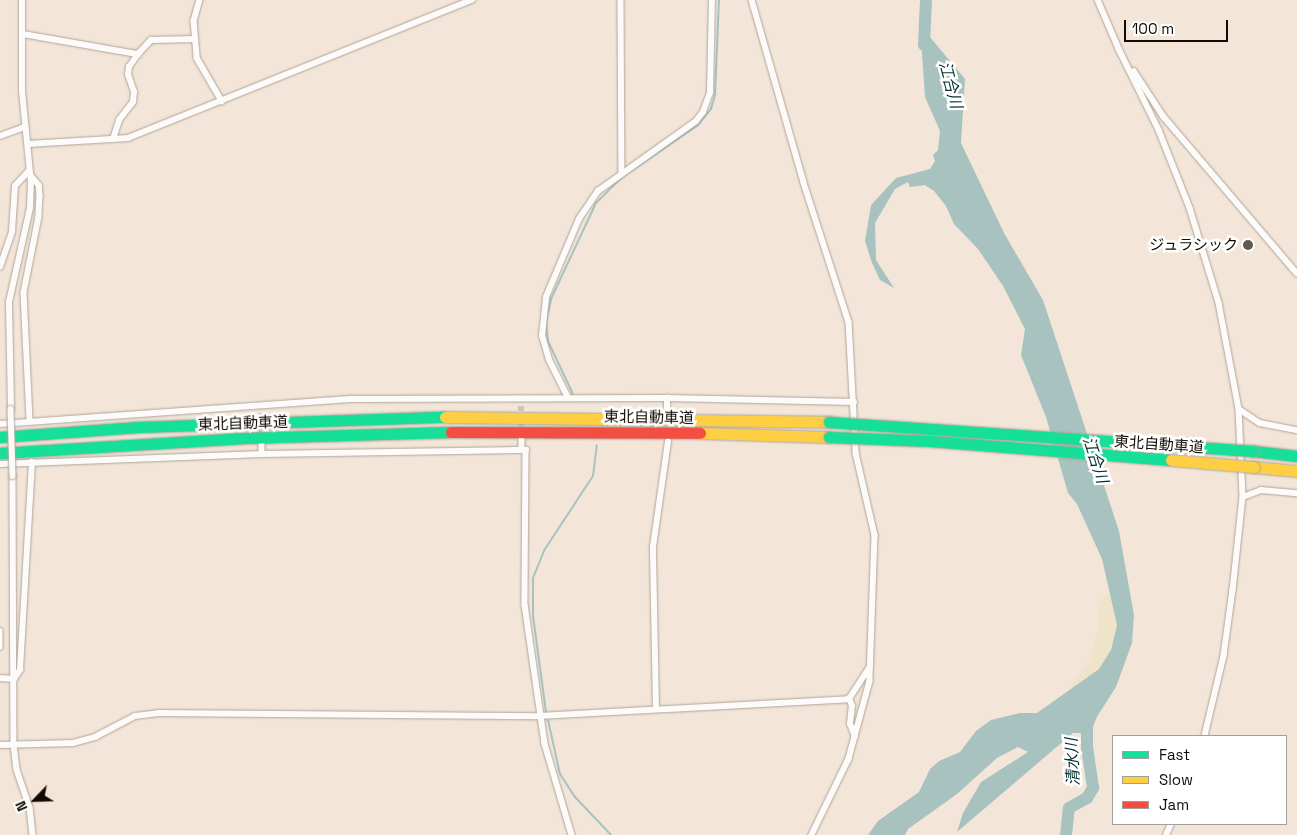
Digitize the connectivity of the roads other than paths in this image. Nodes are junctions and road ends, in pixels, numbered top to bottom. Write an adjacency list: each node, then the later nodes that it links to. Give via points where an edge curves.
1 (22, 0): 8 (street)
2 (200, 0): 9 (street)
3 (472, 0): 12 (street)
4 (621, 0): 18 (street)
5 (712, 0): 18 (street, via 707,104 696,121)
6 (752, 0): 24 (street, via 804,183 849,322)
7 (1098, 0): 10 (street)
8 (23, 34): 11 (street); 13 (street)
9 (194, 39): 11 (street, via 151,40); 12 (street, via 200,66)
10 (1120, 50): 20 (street, via 1164,117); 28 (street, via 1159,130 1190,208 1219,303)
11 (138, 54): 15 (street, via 129,67 128,75 134,92 133,102 120,120)
12 (222, 100): 15 (street, via 128,138)
13 (24, 127): 14 (street); 16 (street)
14 (0, 136)
15 (113, 139): 16 (street)
16 (28, 144): 17 (street)
17 (28, 172): 19 (street, via 15,186 12,232); 30 (street, via 39,186 40,195 39,217 24,293); 50 (street, bridge, via 30,208 9,302)
18 (622, 172): 22 (street, via 598,191 579,219 542,310 545,348)
19 (0, 267)
20 (1297, 273)
21 (520, 398): 22 (street); 25 (street); 26 (street)
22 (568, 398): 23 (street)
23 (667, 398): 24 (street); 27 (street)
24 (854, 402): 48 (street, via 856,454 875,535)
25 (260, 404): 29 (street); 30 (street)
26 (520, 406)
27 (667, 408)
28 (1239, 409): 32 (street, via 1260,423); 45 (street)
29 (261, 413)
30 (30, 421): 31 (street)
31 (0, 424)
32 (1297, 430)
33 (0, 437): 40 (highway, 東北自動車道, bridge, via 158,426 442,416 829,422)
34 (522, 438): 37 (street)
35 (668, 442): 52 (street, via 652,547)
36 (262, 444): 39 (street)
37 (522, 450): 39 (street); 53 (street, via 526,450 525,605)
38 (0, 453): 43 (highway, 東北自動車道, bridge, via 244,438 442,432 638,432 930,441)
39 (262, 454): 41 (street)
40 (1297, 456)
41 (32, 462): 42 (street); 50 (street, via 20,670)
42 (0, 464)
43 (1297, 471)
44 (1297, 493): 45 (street, via 1261,490)
45 (1243, 497): 54 (street, via 1230,621)
46 (0, 631): 47 (street)
47 (0, 647)
48 (869, 668): 51 (street); 55 (street, via 870,681)
49 (0, 678): 50 (street)
50 (14, 678): 57 (street)
51 (849, 699): 52 (street); 55 (street, via 852,706 850,724)
52 (656, 709): 53 (street)
53 (540, 716): 57 (street, via 158,713 135,716 95,737 73,743); 59 (street, via 550,765)
54 (1205, 735)
55 (855, 737): 60 (street, via 849,759)
56 (0, 745): 57 (street)
57 (14, 745): 58 (street)
58 (33, 835)
59 (572, 835)
60 (812, 835)

